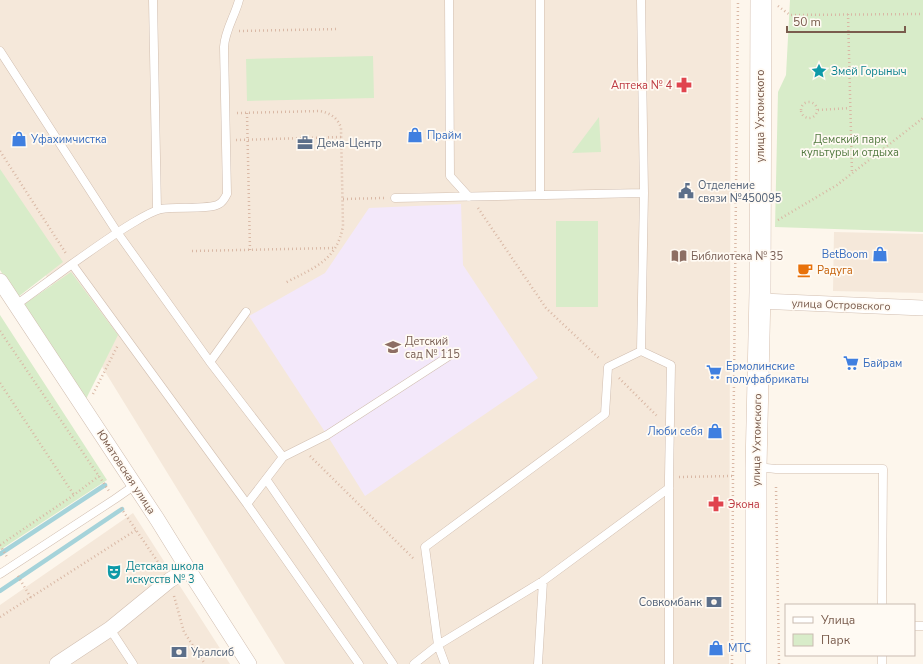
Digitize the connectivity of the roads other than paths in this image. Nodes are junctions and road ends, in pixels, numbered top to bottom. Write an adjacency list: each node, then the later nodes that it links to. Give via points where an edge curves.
1 (152, 0): 12 (lane)
2 (239, 0): 12 (lane, via 224,39 227,194 224,200 214,207)
3 (449, 0): 10 (lane, via 450,176)
4 (540, 0): 9 (lane)
5 (641, 0): 8 (lane)
6 (769, 3): 16 (street, улица Ухтомского)
7 (0, 51): 13 (lane)
8 (644, 193): 9 (lane); 20 (lane)
9 (540, 195): 10 (lane)
10 (470, 196): 11 (lane)
11 (395, 198)
12 (157, 210): 13 (lane)
13 (117, 232): 14 (lane); 22 (lane)
14 (72, 264): 17 (lane); 28 (lane)
15 (0, 281): 17 (street, Юматовская улица)
16 (759, 301): 18 (street, улица Островского); 24 (street, улица Ухтомского)
17 (16, 305): 26 (street, Юматовская улица)
18 (923, 308)
19 (246, 312): 22 (lane)
20 (641, 351): 27 (lane, via 671,365); 34 (lane, via 608,367 605,414 425,547)
21 (448, 356): 23 (lane, via 327,435)
22 (210, 362): 23 (lane)
23 (283, 456): 25 (lane)
24 (756, 467): 32 (lane, via 883,469); 44 (street, улица Ухтомского)
25 (266, 479): 28 (lane); 39 (lane)
26 (135, 485): 29 (street, Юматовская улица); 30 (lane)
27 (670, 488): 31 (lane); 43 (lane)
28 (247, 504): 38 (lane)
29 (188, 568): 33 (street); 37 (street, Юматовская улица)
30 (0, 574)
31 (543, 581): 34 (lane); 42 (lane)
32 (882, 604)
33 (110, 629): 35 (street); 36 (lane)
34 (438, 645): 40 (lane); 41 (lane)
35 (57, 664)
36 (133, 664)
37 (250, 664)
38 (359, 664)
39 (392, 664)
40 (414, 664)
41 (445, 664)
42 (538, 664)
43 (669, 664)
44 (756, 664)

